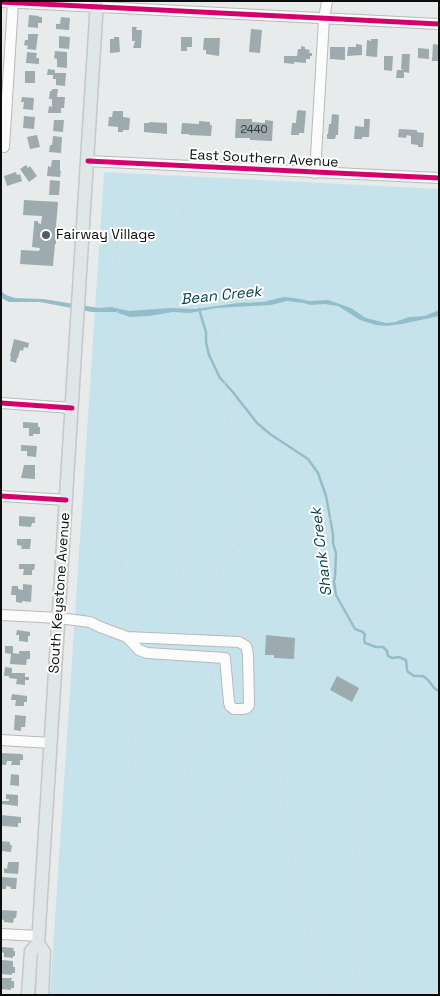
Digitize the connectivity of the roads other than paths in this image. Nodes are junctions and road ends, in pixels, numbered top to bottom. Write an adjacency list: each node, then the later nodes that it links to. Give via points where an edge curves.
1 (327, 1): 5 (street)
2 (1, 2): 3 (street)
3 (12, 3): 4 (street); 7 (street)
4 (97, 4): 5 (street); 8 (main road, South Keystone Avenue)
5 (324, 19): 6 (street); 9 (street)
6 (439, 24)
7 (4, 147)
8 (88, 161): 9 (street, East Southern Avenue); 12 (main road, South Keystone Avenue)
9 (315, 173): 10 (street, East Southern Avenue)
10 (439, 178)
11 (1, 403): 12 (street)
12 (72, 408): 14 (main road, South Keystone Avenue)
13 (1, 496): 14 (street)
14 (66, 500): 16 (main road, South Keystone Avenue)
15 (1, 615): 16 (street)
16 (59, 618): 17 (street, via 90,622); 21 (main road, South Keystone Avenue)
17 (127, 634): 18 (street); 19 (street, via 139,650 147,653)
18 (225, 637): 19 (street); 19 (street, via 246,646 248,654 250,698 249,705 242,710 230,706)
19 (225, 658)
20 (1, 740): 21 (street)
21 (51, 743): 23 (main road, South Keystone Avenue)
22 (1, 934): 23 (street)
23 (38, 940): 24 (main road, South Keystone Avenue, via 31,951); 25 (main road, South Keystone Avenue, via 44,952)
24 (28, 995)
25 (42, 995)

